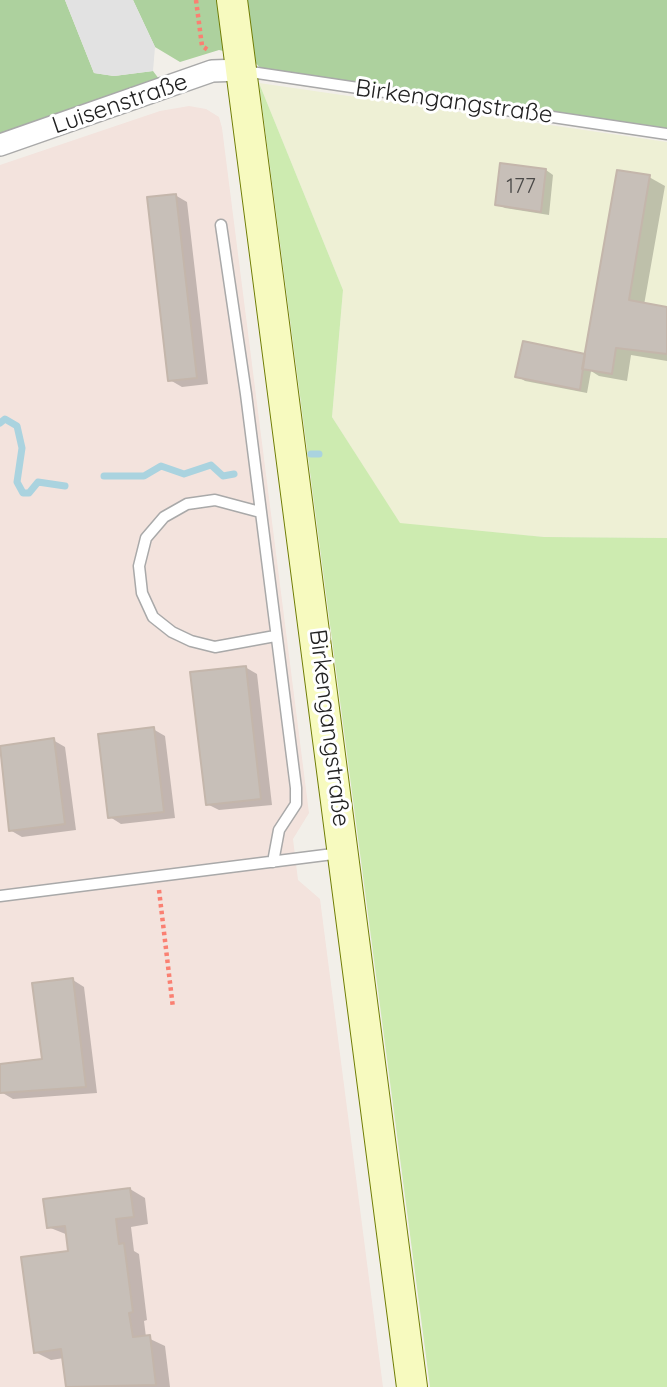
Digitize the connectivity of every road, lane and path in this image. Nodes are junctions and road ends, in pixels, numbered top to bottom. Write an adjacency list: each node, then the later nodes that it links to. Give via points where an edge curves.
1 (232, 0): 2 (street, Birkengangstraße)
2 (242, 70): 3 (lane, Birkengangstraße); 4 (street, Luisenstraße, via 212,71); 8 (street, Birkengangstraße)
3 (667, 134)
4 (0, 145)
5 (221, 225): 6 (lane)
6 (260, 512): 7 (lane); 7 (lane, via 215,500 187,504 164,517 146,538 139,566 142,593 153,618 191,641 215,647)
7 (275, 636): 9 (lane, via 296,804 279,830)
8 (345, 853): 9 (lane); 13 (street, Birkengangstraße)
9 (273, 863): 10 (lane)
10 (157, 877): 11 (lane); 12 (path)
11 (0, 896)
12 (173, 1007)
13 (412, 1387)

